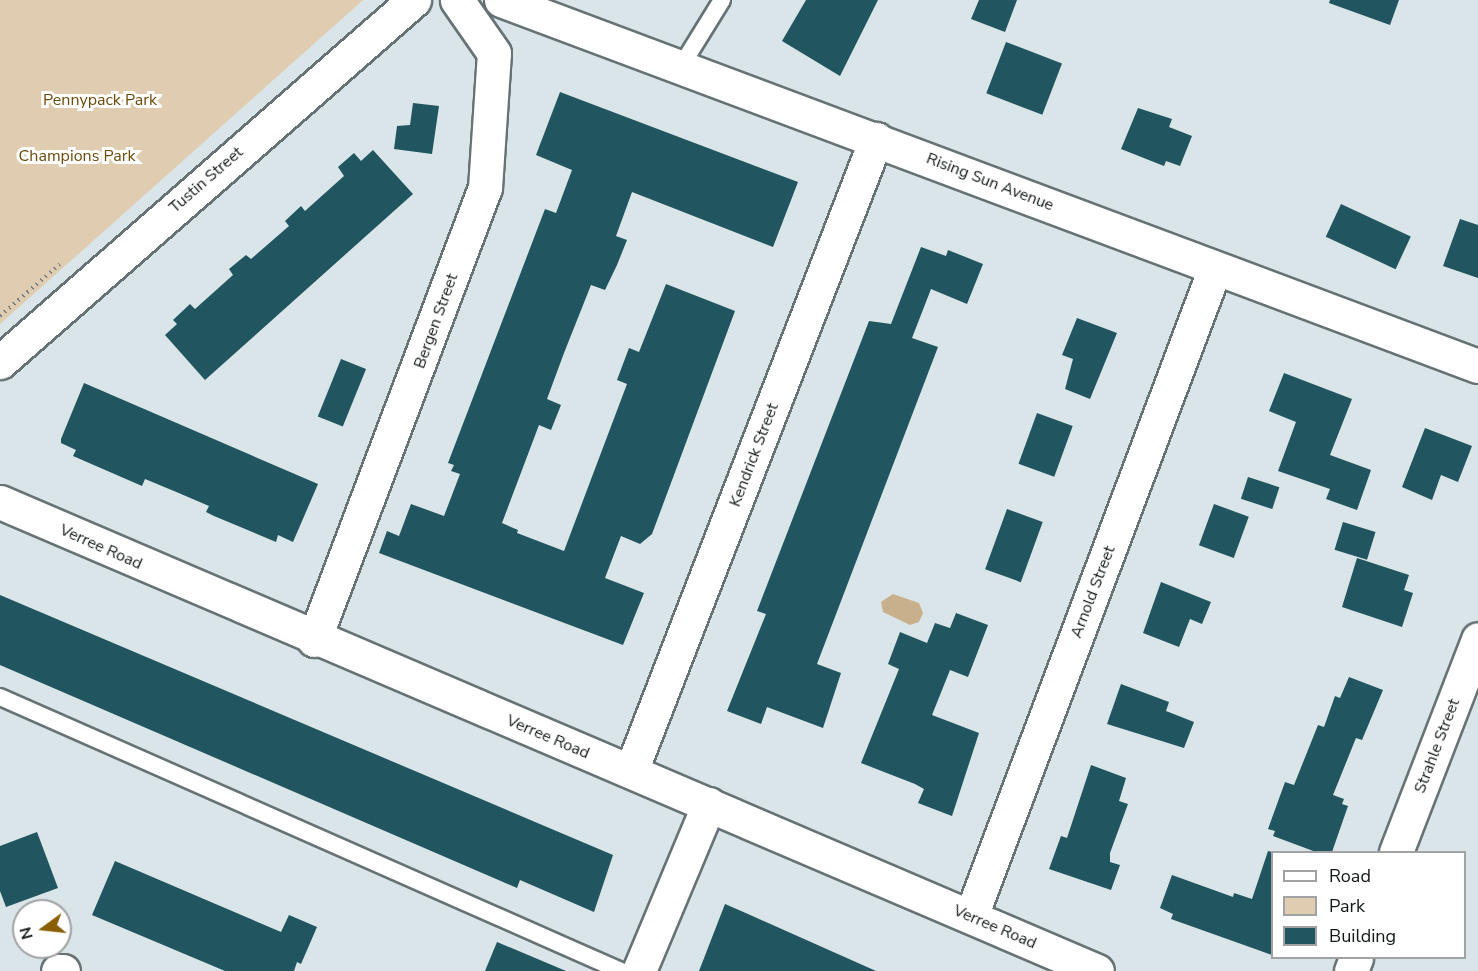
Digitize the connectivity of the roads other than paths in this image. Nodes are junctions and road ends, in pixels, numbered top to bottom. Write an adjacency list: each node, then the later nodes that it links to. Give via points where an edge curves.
1 (414, 0): 8 (street, Tustin Street)
2 (457, 0): 12 (street, Bergen Street, via 494,53 485,188)
3 (501, 0): 5 (street, Rising Sun Avenue)
4 (722, 0): 5 (lane)
5 (680, 68): 6 (street, Rising Sun Avenue)
6 (876, 139): 7 (street, Rising Sun Avenue); 14 (street, Kendrick Street)
7 (1215, 268): 9 (street, Rising Sun Avenue); 17 (street, Arnold Street)
8 (0, 362)
9 (1478, 366)
10 (0, 502): 12 (street, Verree Road)
11 (1478, 639): 16 (street, Strahle Street)
12 (314, 640): 14 (street, Verree Road)
13 (0, 697): 18 (lane)
14 (631, 771): 15 (street, Verree Road)
15 (709, 804): 17 (street, Verree Road); 19 (street)
16 (1396, 851)
17 (971, 916): 20 (street, Verree Road)
18 (621, 971)
19 (639, 971)
20 (1097, 971)

